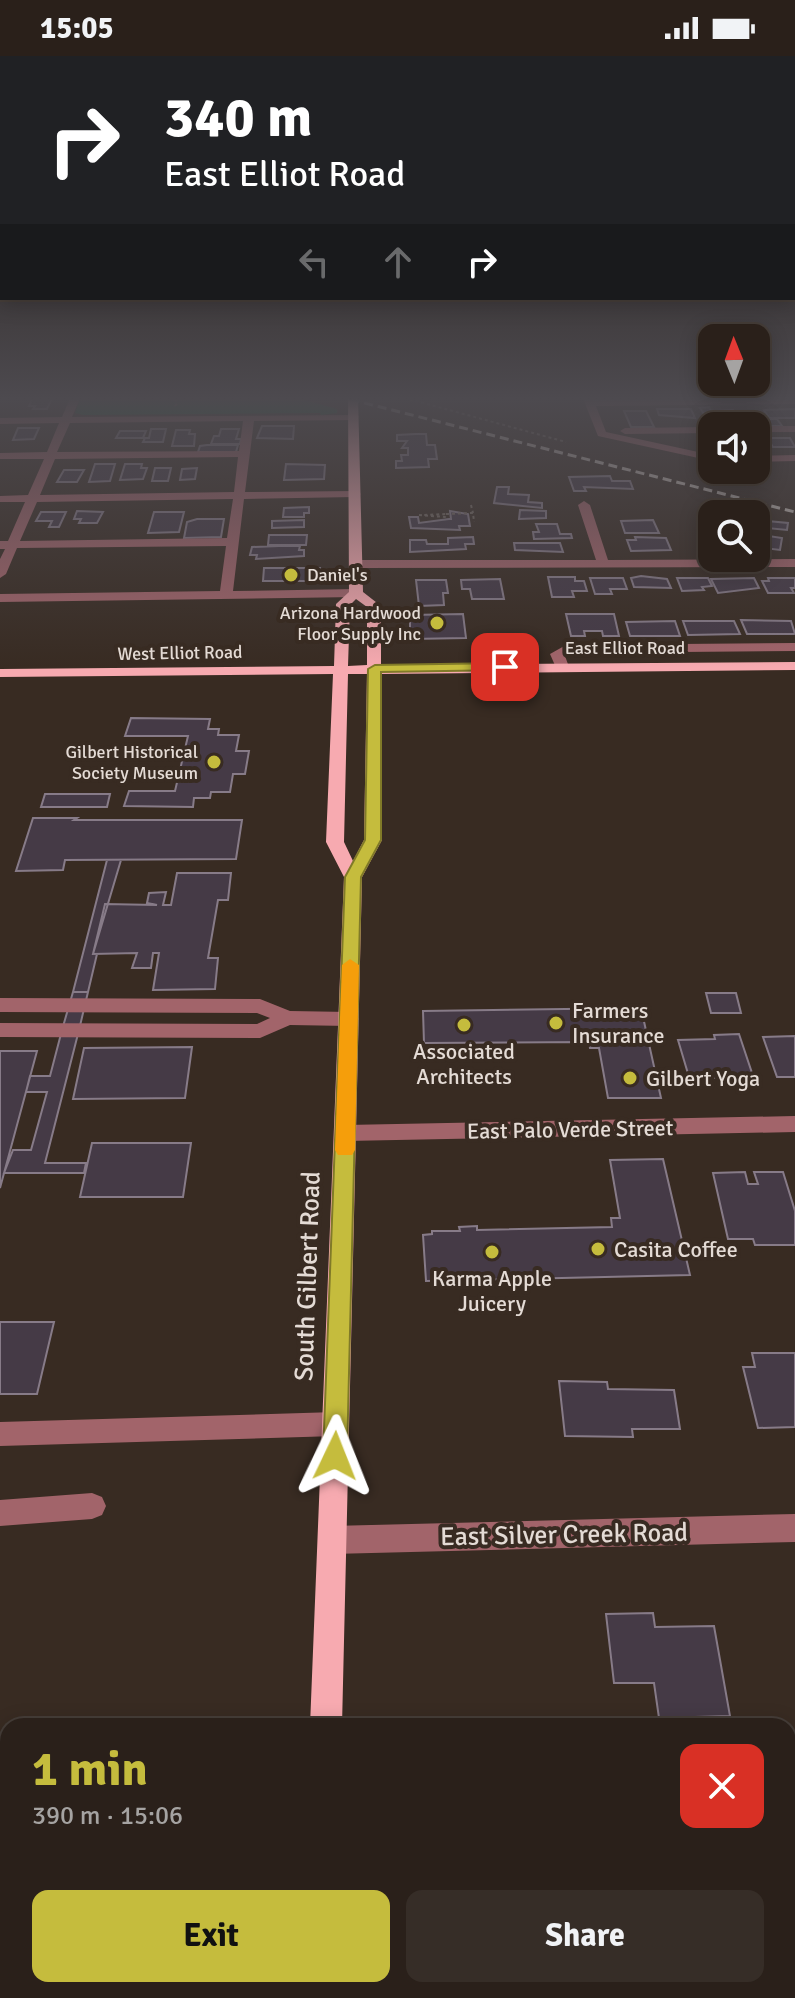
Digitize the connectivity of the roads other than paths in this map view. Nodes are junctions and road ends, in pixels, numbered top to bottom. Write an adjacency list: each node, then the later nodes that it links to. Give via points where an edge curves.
1 (37, 487): 6 (street)
2 (242, 487): 5 (street)
3 (355, 487): 4 (main road)
4 (355, 494): 5 (street); 13 (main road)
5 (241, 496): 6 (street); 9 (street)
6 (32, 498): 7 (street); 10 (street)
7 (0, 499)
8 (584, 505): 11 (street)
9 (234, 542): 10 (street); 16 (street)
10 (6, 545): 14 (street)
11 (603, 563): 12 (street); 13 (street)
12 (795, 563)
13 (356, 564): 15 (main road)
14 (0, 574)
15 (356, 593): 16 (street); 24 (main road, South Gilbert Road, via 343,604); 25 (main road, South Gilbert Road, via 374,606)
16 (226, 595): 17 (street)
17 (0, 598)
18 (490, 639): 22 (street)
19 (507, 639): 22 (street)
20 (795, 647): 23 (street, via 566,649 557,654)
21 (795, 666): 23 (main road, East Elliot Road)
22 (505, 667): 23 (main road, East Elliot Road); 25 (main road, East Elliot Road)
23 (562, 667)
24 (342, 669): 25 (main road, West Elliot Road); 26 (main road, West Elliot Road); 27 (main road, South Gilbert Road, via 335,842)
25 (367, 669): 27 (main road, South Gilbert Road, via 373,840)
26 (0, 673)
27 (353, 877): 32 (main road, South Gilbert Road)
28 (0, 1005): 29 (street)
29 (44, 1005): 30 (street); 34 (street)
30 (127, 1006): 31 (street, via 260,1006); 35 (street)
31 (287, 1018): 32 (street); 35 (street, via 260,1031)
32 (349, 1019): 37 (main road, South Gilbert Road)
33 (0, 1030): 34 (street)
34 (36, 1030): 35 (street)
35 (122, 1031)
36 (795, 1124): 37 (street, East Palo Verde Street)
37 (346, 1133): 38 (main road, South Gilbert Road)
38 (336, 1424): 39 (street); 43 (main road, South Gilbert Road)
39 (0, 1434)
40 (92, 1506): 41 (street)
41 (0, 1513)
42 (795, 1528): 43 (street, East Silver Creek Road)
43 (332, 1540): 44 (main road, South Gilbert Road)
44 (326, 1718)

